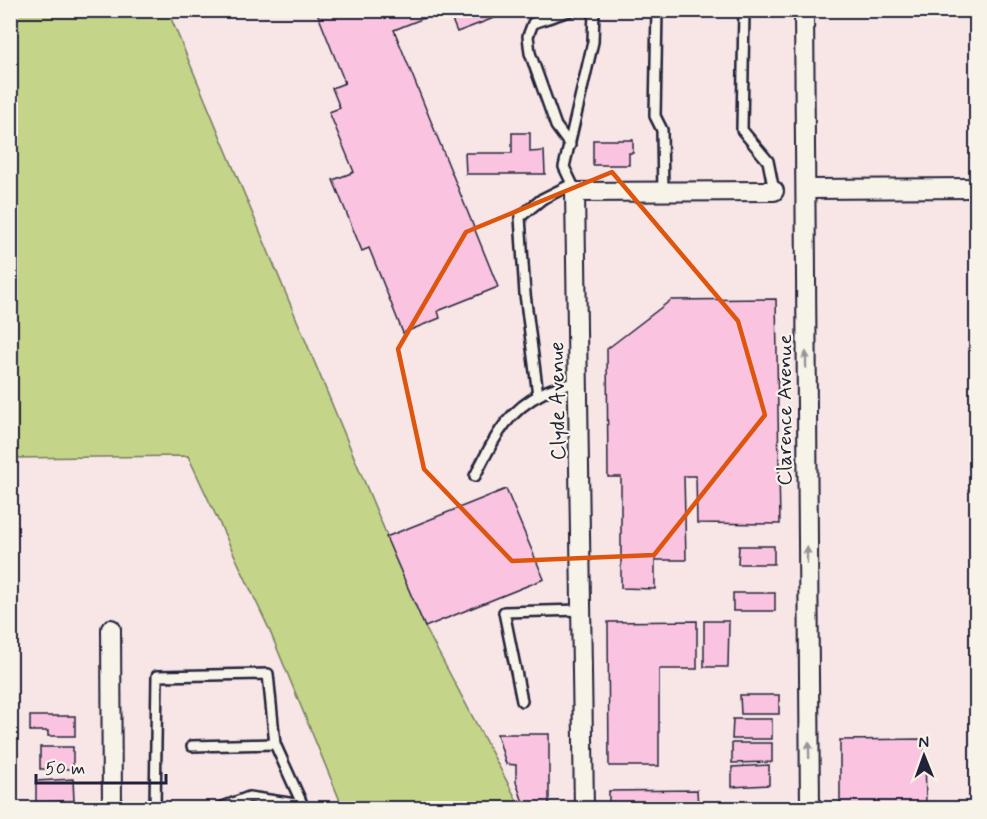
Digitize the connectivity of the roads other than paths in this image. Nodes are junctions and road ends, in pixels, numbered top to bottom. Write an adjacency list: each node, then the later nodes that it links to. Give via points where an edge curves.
1 (572, 10): 6 (lane, via 533,23 528,36 530,53 556,126)
2 (594, 10): 6 (lane, via 593,42)
3 (657, 10): 11 (lane, via 655,116 662,130)
4 (744, 10): 10 (lane, via 742,130 768,160)
5 (804, 10): 9 (street, Clarence Avenue)
6 (570, 145): 7 (lane, via 564,167)
7 (574, 188): 11 (street); 12 (street, Clyde Avenue); 13 (lane, via 542,199 520,217)
8 (976, 188): 9 (street)
9 (806, 189): 25 (street, Clarence Avenue, one-way to 9)
10 (774, 191): 11 (street)
11 (663, 193)
12 (579, 382): 13 (lane); 15 (street, Clyde Avenue)
13 (538, 395): 14 (lane, via 497,432)
14 (475, 476)
15 (582, 610): 17 (lane, via 504,612); 24 (street, Clyde Avenue)
16 (111, 629): 21 (street)
17 (522, 701)
18 (275, 744): 19 (lane); 20 (lane); 22 (lane, via 268,674 157,676)
19 (192, 746)
20 (303, 807): 23 (lane, via 249,797)
21 (112, 808)
22 (155, 808)
23 (219, 808)
24 (584, 808)
25 (810, 808)

